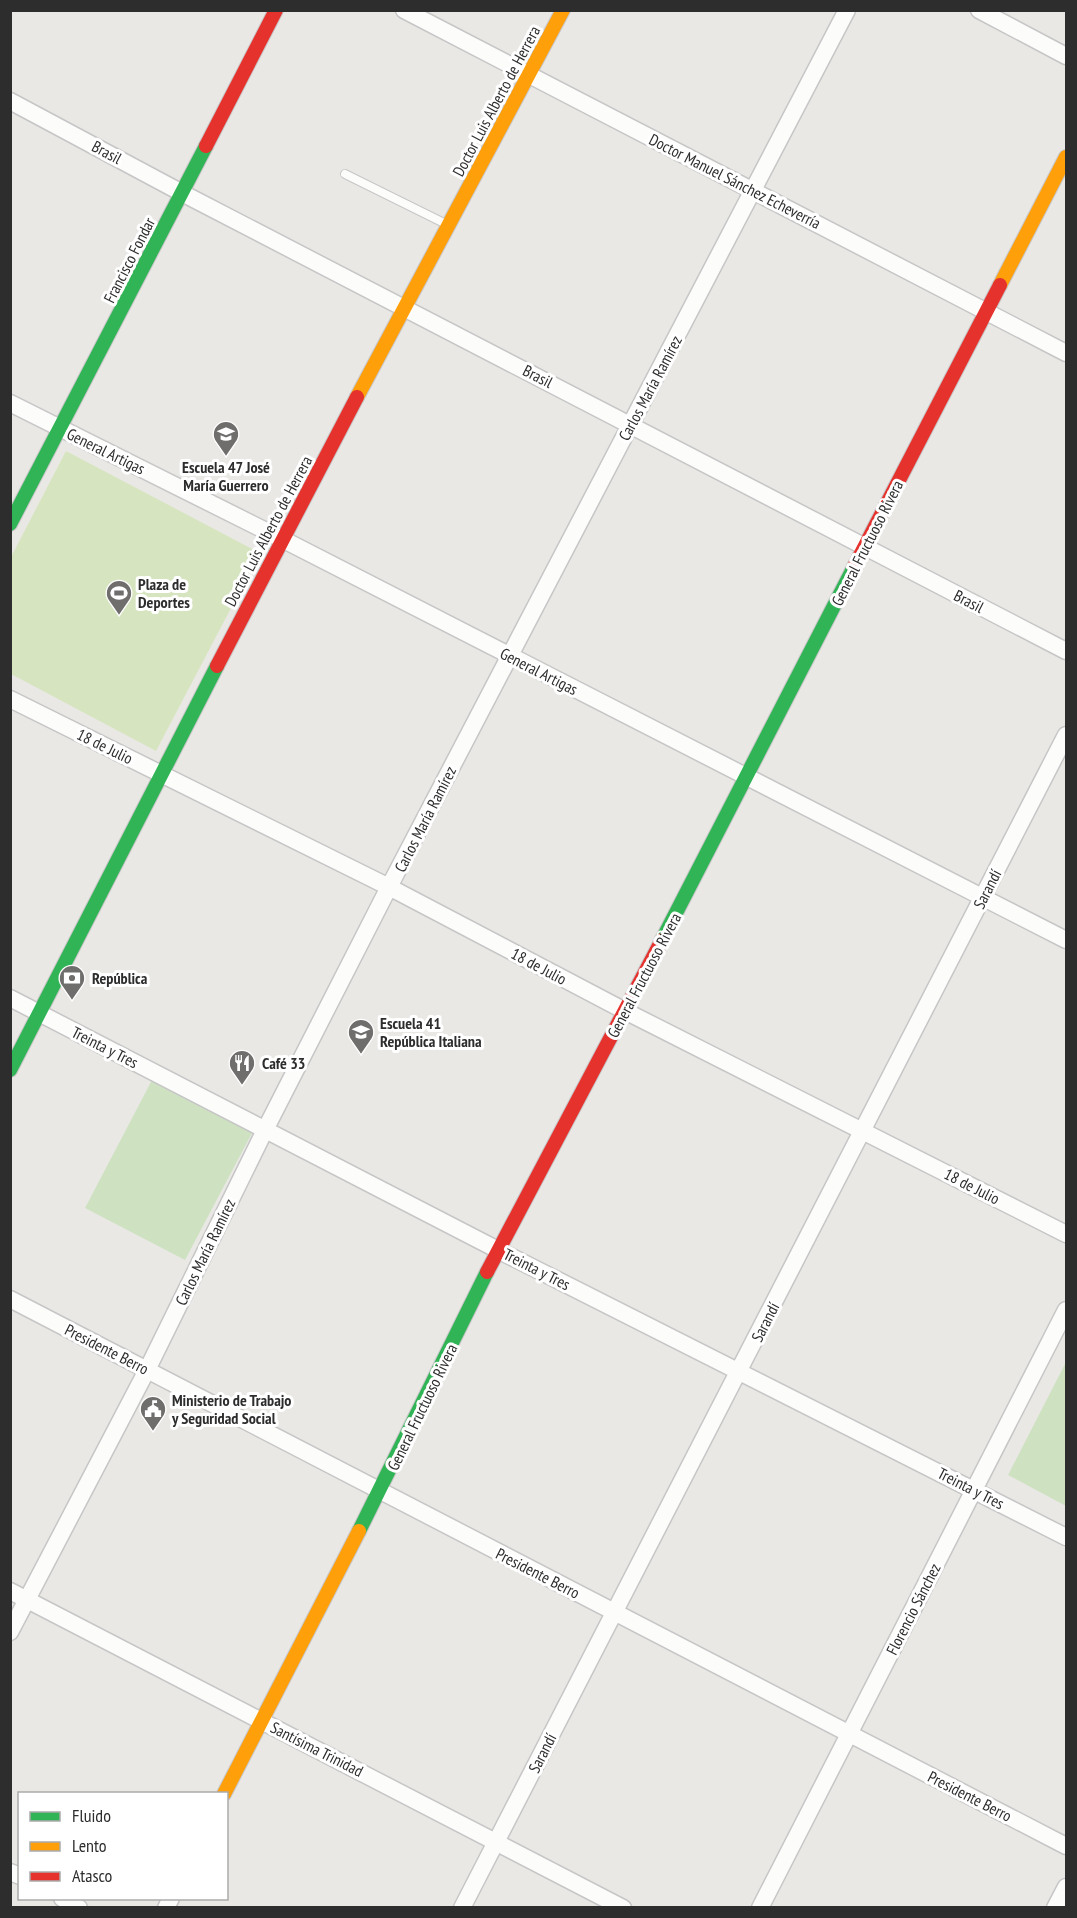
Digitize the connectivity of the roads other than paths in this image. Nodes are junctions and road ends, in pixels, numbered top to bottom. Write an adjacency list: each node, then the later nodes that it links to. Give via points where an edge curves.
1 (276, 10): 12 (street, Francisco Fondar)
2 (404, 10): 7 (street, Doctor Manuel Sánchez Echeverría)
3 (563, 10): 7 (street, Doctor Luis Alberto de Herrera)
4 (847, 10): 11 (street, Carlos María Ramírez)
5 (979, 10): 6 (street)
6 (1066, 56)
7 (529, 75): 11 (street, Doctor Manuel Sánchez Echeverría); 13 (street, Doctor Luis Alberto de Herrera)
8 (10, 101): 12 (street, Brasil)
9 (1066, 157): 15 (street, General Fructuoso Rivera)
10 (345, 174): 13 (lane)
11 (755, 191): 15 (street, Doctor Manuel Sánchez Echeverría); 18 (street, Carlos María Ramírez)
12 (182, 193): 14 (street, Brasil); 19 (street, Francisco Fondar)
13 (449, 225): 14 (street, Doctor Luis Alberto de Herrera)
14 (405, 307): 18 (street, Brasil); 21 (street, Doctor Luis Alberto de Herrera)
15 (986, 312): 16 (street, Doctor Manuel Sánchez Echeverría); 22 (street, General Fructuoso Rivera)
16 (1066, 353)
17 (10, 403): 19 (street, General Artigas)
18 (631, 424): 22 (street, Brasil); 24 (street, Carlos María Ramírez)
19 (61, 428): 20 (street, Francisco Fondar); 21 (street, General Artigas)
20 (10, 524)
21 (282, 539): 24 (street, General Artigas); 27 (street, Doctor Luis Alberto de Herrera)
22 (864, 548): 23 (street, Brasil); 28 (street, General Fructuoso Rivera)
23 (1066, 651)
24 (510, 655): 28 (street, General Artigas); 29 (street, Carlos María Ramírez)
25 (10, 699): 27 (street, 18 de Julio)
26 (1066, 735): 30 (street, Sarandí)
27 (161, 774): 29 (street, 18 de Julio); 34 (street, Doctor Luis Alberto de Herrera)
28 (746, 778): 30 (street, General Artigas); 33 (street, General Fructuoso Rivera)
29 (389, 887): 33 (street, 18 de Julio); 36 (street, Carlos María Ramírez)
30 (982, 898): 31 (street, General Artigas); 37 (street, Sarandí)
31 (1066, 940)
32 (10, 998): 34 (street, Treinta y Tres)
33 (626, 1011): 37 (street, 18 de Julio); 39 (street, General Fructuoso Rivera)
34 (40, 1013): 35 (street, Doctor Luis Alberto de Herrera); 36 (street, Treinta y Tres)
35 (10, 1070)
36 (265, 1130): 39 (street, Treinta y Tres); 42 (street, Carlos María Ramírez)
37 (863, 1131): 38 (street, 18 de Julio); 43 (street, Sarandí)
38 (1066, 1234)
39 (498, 1250): 43 (street, Treinta y Tres); 45 (street, General Fructuoso Rivera)
40 (10, 1299): 42 (street, Presidente Berro)
41 (1066, 1310): 44 (street, Florencio Sánchez)
42 (147, 1370): 45 (street, Presidente Berro); 48 (street, Carlos María Ramírez)
43 (740, 1371): 44 (street, Treinta y Tres); 49 (street, Sarandí)
44 (974, 1489): 46 (street, Treinta y Tres); 52 (street, Florencio Sánchez)
45 (380, 1491): 49 (street, Presidente Berro); 51 (street, General Fructuoso Rivera)
46 (1066, 1536)
47 (10, 1591): 48 (street, Santísima Trinidad)
48 (27, 1600): 50 (street, Carlos María Ramírez); 51 (street, Santísima Trinidad)
49 (615, 1613): 52 (street, Presidente Berro); 54 (street, Sarandí)
50 (10, 1632)
51 (262, 1721): 53 (street, General Fructuoso Rivera); 54 (street, Santísima Trinidad)
52 (850, 1734): 55 (street, Presidente Berro); 61 (street, Florencio Sánchez)
53 (225, 1792)
54 (496, 1842): 59 (street, Sarandí); 60 (street, Santísima Trinidad)
55 (1066, 1846)
56 (1066, 1887): 62 (street)
57 (64, 1900): 58 (street)
58 (79, 1908)
59 (462, 1908)
60 (622, 1908)
61 (760, 1908)
62 (1055, 1908)

